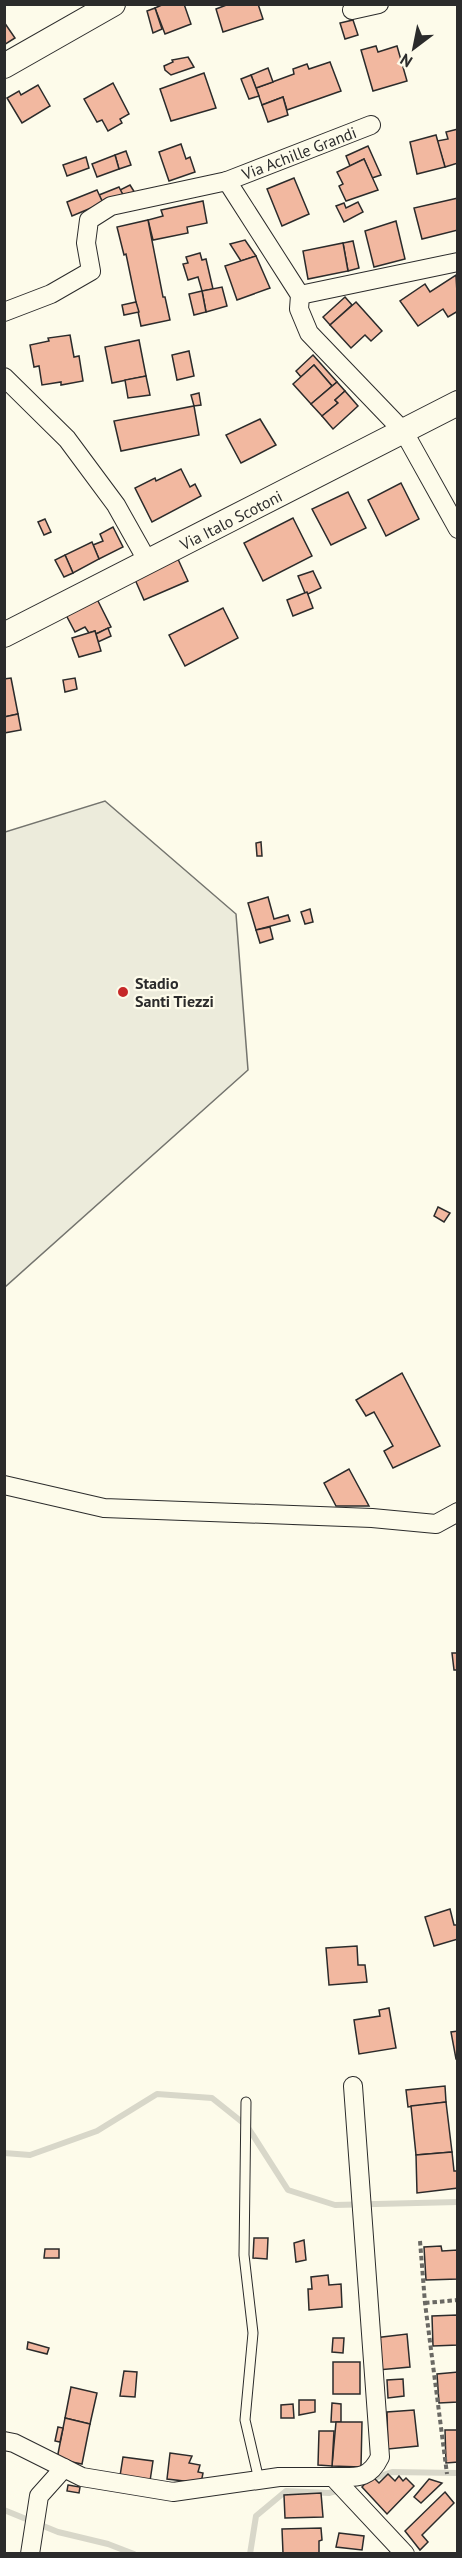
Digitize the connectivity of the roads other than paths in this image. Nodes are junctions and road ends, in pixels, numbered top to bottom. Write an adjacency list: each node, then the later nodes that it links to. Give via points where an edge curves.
1 (113, 4): 4 (street)
2 (379, 4): 3 (street)
3 (352, 9)
4 (4, 66)
5 (371, 125): 6 (street, Via Achille Grandi)
6 (227, 182): 8 (street, Via Achille Grandi); 9 (street, Via Achille Grandi, via 111,206 89,220 86,243 91,271 51,294)
7 (458, 262): 8 (street)
8 (300, 295): 12 (street, Via Achille Grandi, via 299,309 309,333)
9 (4, 312)
10 (4, 378): 14 (street, via 67,439 116,504)
11 (458, 404): 12 (street, Via Italo Scotoni)
12 (404, 432): 13 (street, Via Achille Grandi); 14 (street, Via Italo Scotoni)
13 (458, 529)
14 (148, 562): 15 (street, Via Italo Scotoni)
15 (4, 635)
16 (4, 1485): 17 (street, via 104,1508 436,1524)
17 (458, 1512)
18 (353, 2086): 22 (street, via 380,2457 374,2469 360,2477)
19 (246, 2102): 23 (lane, via 244,2255 253,2333 245,2420)
20 (4, 2441): 21 (street)
21 (64, 2468): 23 (street, via 82,2477 173,2492); 24 (street, via 39,2496)
22 (333, 2477): 23 (street); 25 (street)
23 (259, 2480)
24 (30, 2553)
25 (405, 2553)

